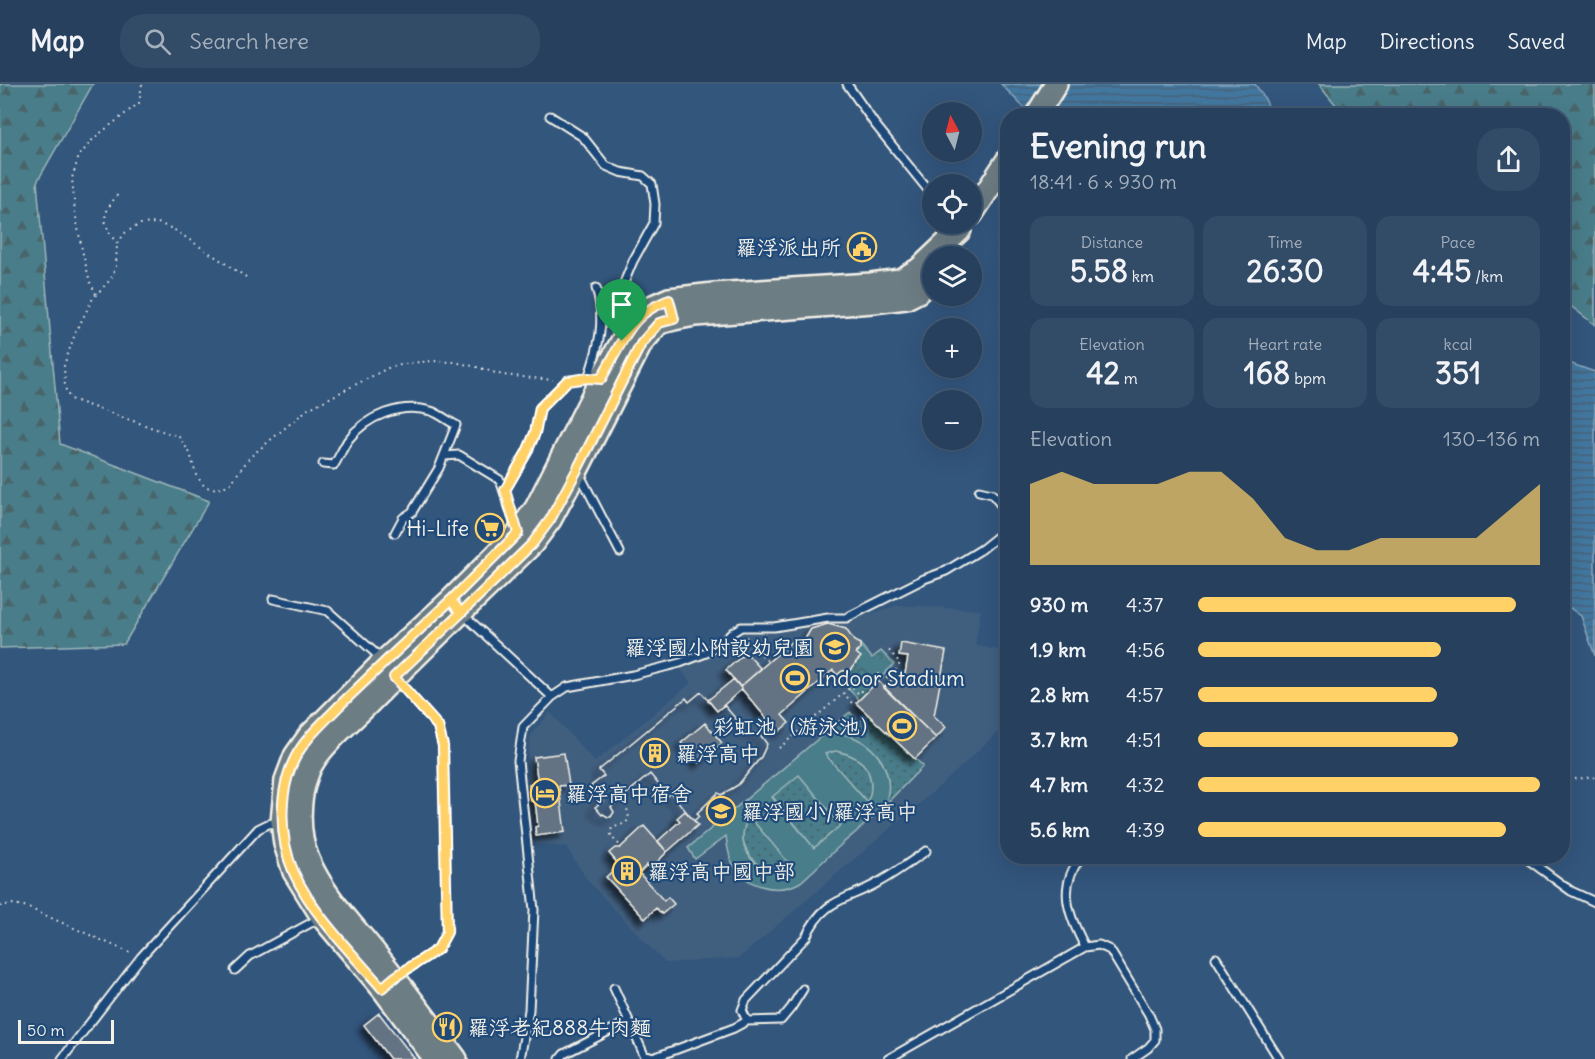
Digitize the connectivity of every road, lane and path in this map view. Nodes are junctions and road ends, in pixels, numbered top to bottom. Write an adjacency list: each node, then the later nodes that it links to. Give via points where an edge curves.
1 (142, 84): 15 (path, via 139,103 94,138 80,156 72,177 82,250)
2 (847, 84): 7 (lane)
3 (1056, 84): 4 (main road)
4 (1041, 108)
5 (550, 116): 18 (lane, via 584,137 606,166 642,176 652,184 654,224 619,295)
6 (1000, 170): 9 (main road)
7 (922, 182)
8 (119, 194): 11 (path, via 105,217)
9 (982, 196)
10 (952, 234): 16 (main road, via 919,269 900,280)
11 (117, 244): 12 (path, via 125,233 140,224 158,223); 15 (path, via 111,279)
12 (246, 277)
13 (596, 288): 19 (lane, via 602,328)
14 (922, 288): 16 (main road, via 906,298 873,302)
15 (96, 294): 20 (path, via 64,364 65,388 70,399 179,437 205,487 218,489 230,484 250,457 308,409 388,368 409,363 454,362 502,375)
16 (831, 295): 17 (main road, via 714,294)
17 (671, 309): 18 (main road, via 653,306 638,317); 23 (main road, via 641,344)
18 (622, 341): 29 (main road, via 536,508)
19 (588, 378)
20 (567, 381): 24 (lane, via 540,408 527,452)
21 (444, 456): 22 (lane, via 456,426 433,412 415,409 375,417 347,441 334,465); 24 (lane, via 459,455 500,480); 27 (lane, via 412,512)
22 (323, 464)
23 (577, 470): 29 (main road, via 550,520); 30 (lane)
24 (505, 490): 29 (lane)
25 (979, 491): 26 (lane, via 992,494)
26 (1000, 504)
27 (395, 533)
28 (1000, 535): 39 (lane, via 946,571 846,618 741,627 706,653 680,663 567,687)
29 (525, 539): 32 (main road)
30 (620, 552)
31 (273, 599): 36 (lane, via 328,611)
32 (456, 606): 36 (main road); 39 (lane)
33 (755, 647): 35 (path)
34 (887, 648): 42 (path, via 900,663 897,669 884,680 879,674 859,694 851,687)
35 (768, 662)
36 (389, 669): 46 (main road, via 309,736 295,756 286,780); 51 (main road, via 309,768 303,787 299,824 302,842); 59 (lane, via 438,726 443,746 447,932 438,949)
37 (845, 676): 38 (path)
38 (849, 680)
39 (552, 697): 67 (lane, via 523,727 518,761 534,910 529,1010)
40 (847, 697): 41 (path)
41 (852, 703)
42 (779, 748)
43 (1595, 777): 44 (path)
44 (1570, 779)
45 (620, 800): 47 (path, via 629,818 610,833)
46 (282, 822): 54 (main road, via 294,872); 56 (lane, via 258,829)
47 (621, 846)
48 (926, 851): 63 (lane, via 877,883 829,906 806,937 746,1000 742,1010)
49 (1076, 864): 55 (lane, via 1066,898)
50 (1534, 864): 52 (lane, via 1571,891)
51 (324, 890): 54 (lane); 59 (main road)
52 (1595, 902)
53 (0, 906): 56 (path, via 24,906)
54 (322, 917): 58 (lane, via 250,956); 59 (main road)
55 (1085, 947): 69 (lane); 70 (lane, via 1099,945 1110,950 1155,1029 1155,1040)
56 (141, 957): 64 (lane)
57 (1216, 958): 71 (lane)
58 (235, 970)
59 (388, 982): 65 (main road); 66 (main road)
60 (614, 988): 62 (lane)
61 (803, 988): 63 (lane, via 781,1020)
62 (629, 1021): 63 (lane, via 644,1055 653,1058); 68 (lane)
63 (747, 1021)
64 (62, 1059)
65 (435, 1059)
66 (456, 1059)
67 (520, 1059)
68 (560, 1059)
69 (888, 1059)
70 (1132, 1059)
71 (1280, 1059)

